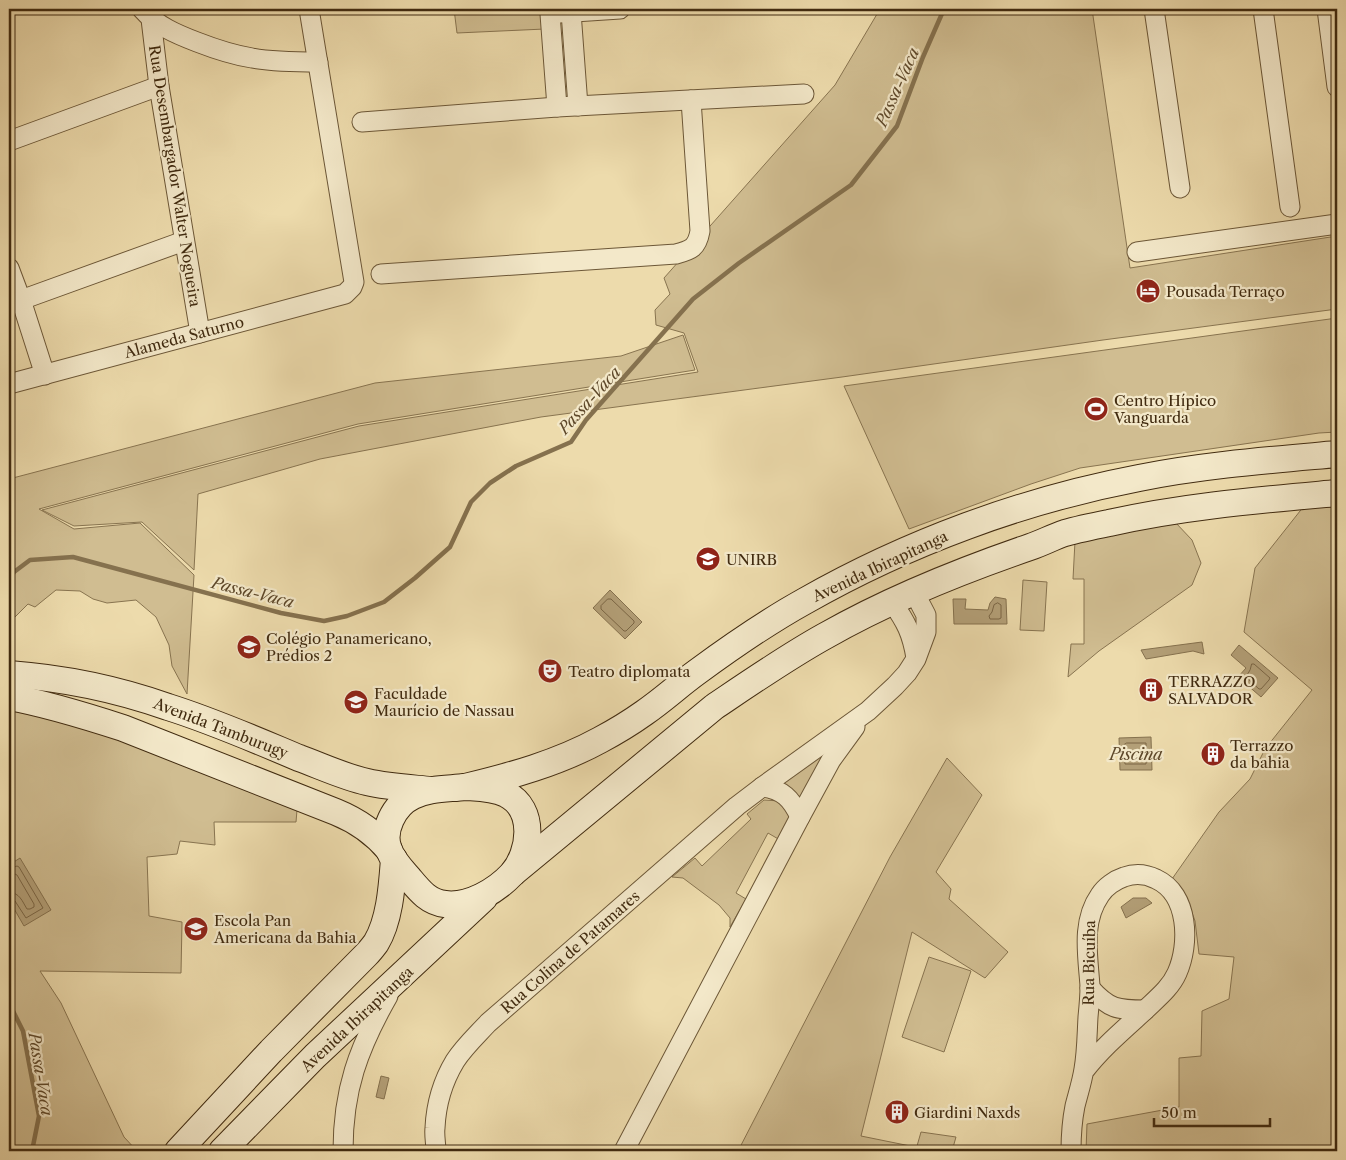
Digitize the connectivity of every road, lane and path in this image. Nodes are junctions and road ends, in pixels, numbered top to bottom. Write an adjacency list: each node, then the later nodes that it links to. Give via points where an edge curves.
1 (309, 9): 9 (street)
2 (620, 9): 7 (street)
3 (1154, 9): 18 (street)
4 (1263, 9): 19 (street)
5 (1327, 9): 11 (street)
6 (550, 11): 7 (street); 15 (street)
7 (571, 12): 14 (street)
8 (146, 14): 9 (street, via 167,30 218,50 284,62); 10 (street, Rua Desembargador Walter Nogueira)
9 (318, 62): 26 (street, Alameda Saturno, via 354,282 352,287 345,294)
10 (159, 86): 17 (street); 21 (street, Rua Desembargador Walter Nogueira)
11 (1337, 86)
12 (804, 94): 13 (street)
13 (691, 100): 14 (street); 24 (street, via 700,231 699,239 688,251)
14 (578, 106): 15 (street)
15 (557, 107): 16 (street)
16 (362, 122)
17 (9, 141)
18 (1180, 188)
19 (1290, 207)
20 (1337, 224): 22 (street)
21 (184, 241): 25 (street); 26 (street, Rua Desembargador Walter Nogueira)
22 (1137, 252)
23 (9, 268): 25 (street)
24 (382, 274)
25 (21, 300): 27 (street)
26 (200, 333): 27 (street, Alameda Saturno)
27 (45, 375): 28 (street, Alameda Saturno)
28 (9, 384)
29 (1337, 454): 31 (main road, Avenida Ibirapitanga, via 1181,470 1100,486)
30 (1337, 493): 32 (main road, Avenida Ibirapitanga, via 1232,502 1145,515 1064,533)
31 (1025, 506): 32 (main road, via 1039,512 1044,523); 33 (main road, Avenida Ibirapitanga, via 964,527)
32 (1038, 544): 34 (main road, Avenida Ibirapitanga)
33 (875, 565): 34 (main road); 38 (main road, Avenida Ibirapitanga, via 817,594 754,632 645,712 598,741 536,768)
34 (903, 596): 37 (street, Rua Colina de Patamares, via 916,659 895,686); 43 (main road, Avenida Ibirapitanga, via 825,636 714,707)
35 (9, 674): 40 (main road, Avenida Tamburugy, via 104,688 206,720 366,782)
36 (9, 697): 42 (main road, via 115,726 336,812 367,828)
37 (868, 711): 39 (street, Rua Colina de Patamares); 41 (street, Rua Colina de Patamares, via 844,741)
38 (465, 787): 40 (main road); 43 (main road, via 504,793 523,812 528,828 527,841 523,853)
39 (762, 787): 41 (street, via 782,792); 51 (street, Rua Colina de Patamares, via 468,1044 445,1082 438,1105 434,1129)
40 (431, 790): 42 (main road, via 404,802 391,818 387,840)
41 (800, 817): 52 (street, Rua Colina de Patamares)
42 (391, 854): 43 (main road, via 418,890 438,902 464,903); 48 (main road, via 390,900 376,943)
43 (503, 881): 44 (main road, Avenida Ibirapitanga)
44 (396, 982): 49 (main road, Avenida Ibirapitanga, via 315,1056); 50 (street, via 360,1050 349,1086)
45 (1090, 988): 46 (street, via 1108,1004); 46 (street, Rua Bicuíba, via 1087,957 1091,910 1101,893 1116,880 1132,874 1148,875 1164,882 1175,894 1183,914 1185,935 1177,974); 47 (street, Rua Bicuíba)
46 (1145, 1010): 47 (street, Rua Bicuíba, via 1095,1056)
47 (1084, 1071): 53 (street, Rua Bicuíba, via 1075,1108)
48 (178, 1151)
49 (222, 1151)
50 (343, 1151)
51 (436, 1151)
52 (624, 1151)
53 (1071, 1151)

